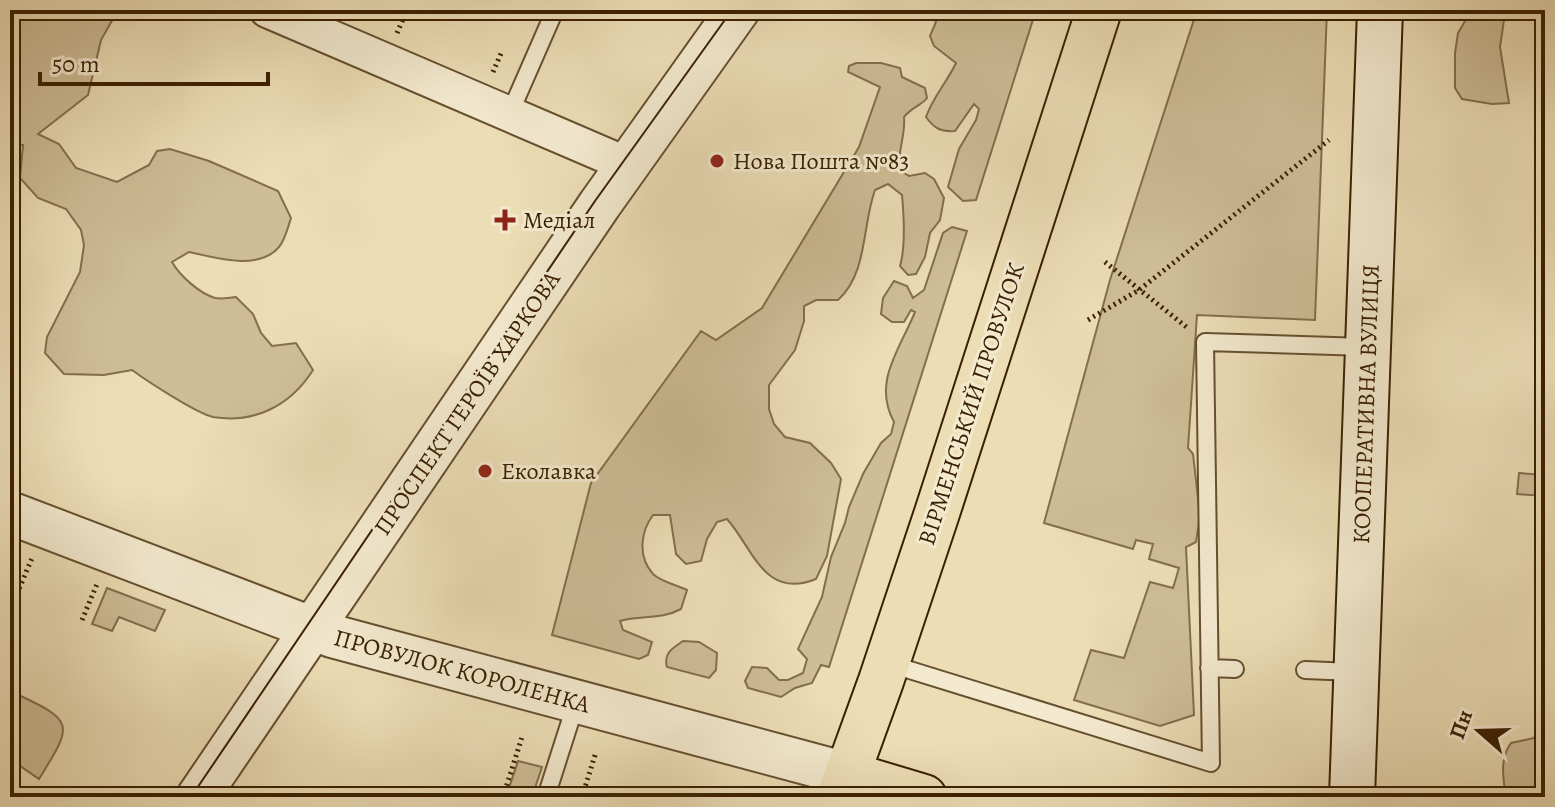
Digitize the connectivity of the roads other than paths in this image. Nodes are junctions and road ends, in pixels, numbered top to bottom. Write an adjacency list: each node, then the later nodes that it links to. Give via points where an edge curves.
1 (267, 10): 6 (street)
2 (555, 10): 6 (lane)
3 (738, 10): 7 (street, ПРОСПЕКТ ГЕРОЇВ ХАРКОВА)
4 (1099, 10): 11 (main road, ВІРМЕНСЬКИЙ ПРОВУЛОК)
5 (1380, 10): 8 (main road, КООПЕРАТИВНА ВУЛИЦЯ)
6 (510, 113): 7 (street)
7 (628, 165): 10 (street, ПРОСПЕКТ ГЕРОЇВ ХАРКОВА)
8 (1368, 347): 12 (lane, via 1205,342); 15 (main road, КООПЕРАТИВНА ВУЛИЦЯ)
9 (10, 513): 10 (street, ПРОВУЛОК КОРОЛЕНКА)
10 (311, 628): 16 (street, ПРОВУЛОК КОРОЛЕНКА); 18 (street, ПРОСПЕКТ ГЕРОЇВ ХАРКОВА)
11 (887, 663): 12 (lane, via 1211,763); 17 (main road, ВІРМЕНСЬКИЙ ПРОВУЛОК)
12 (1209, 668): 13 (lane)
13 (1235, 669)
14 (1305, 670): 15 (lane)
15 (1356, 672): 21 (main road, КООПЕРАТИВНА ВУЛИЦЯ)
16 (576, 703): 17 (street, ПРОВУЛОК КОРОЛЕНКА); 19 (lane)
17 (843, 785): 20 (main road, ПРОВУЛОК КОРОЛЕНКА)
18 (198, 797)
19 (546, 797)
20 (924, 797)
21 (1352, 797)

